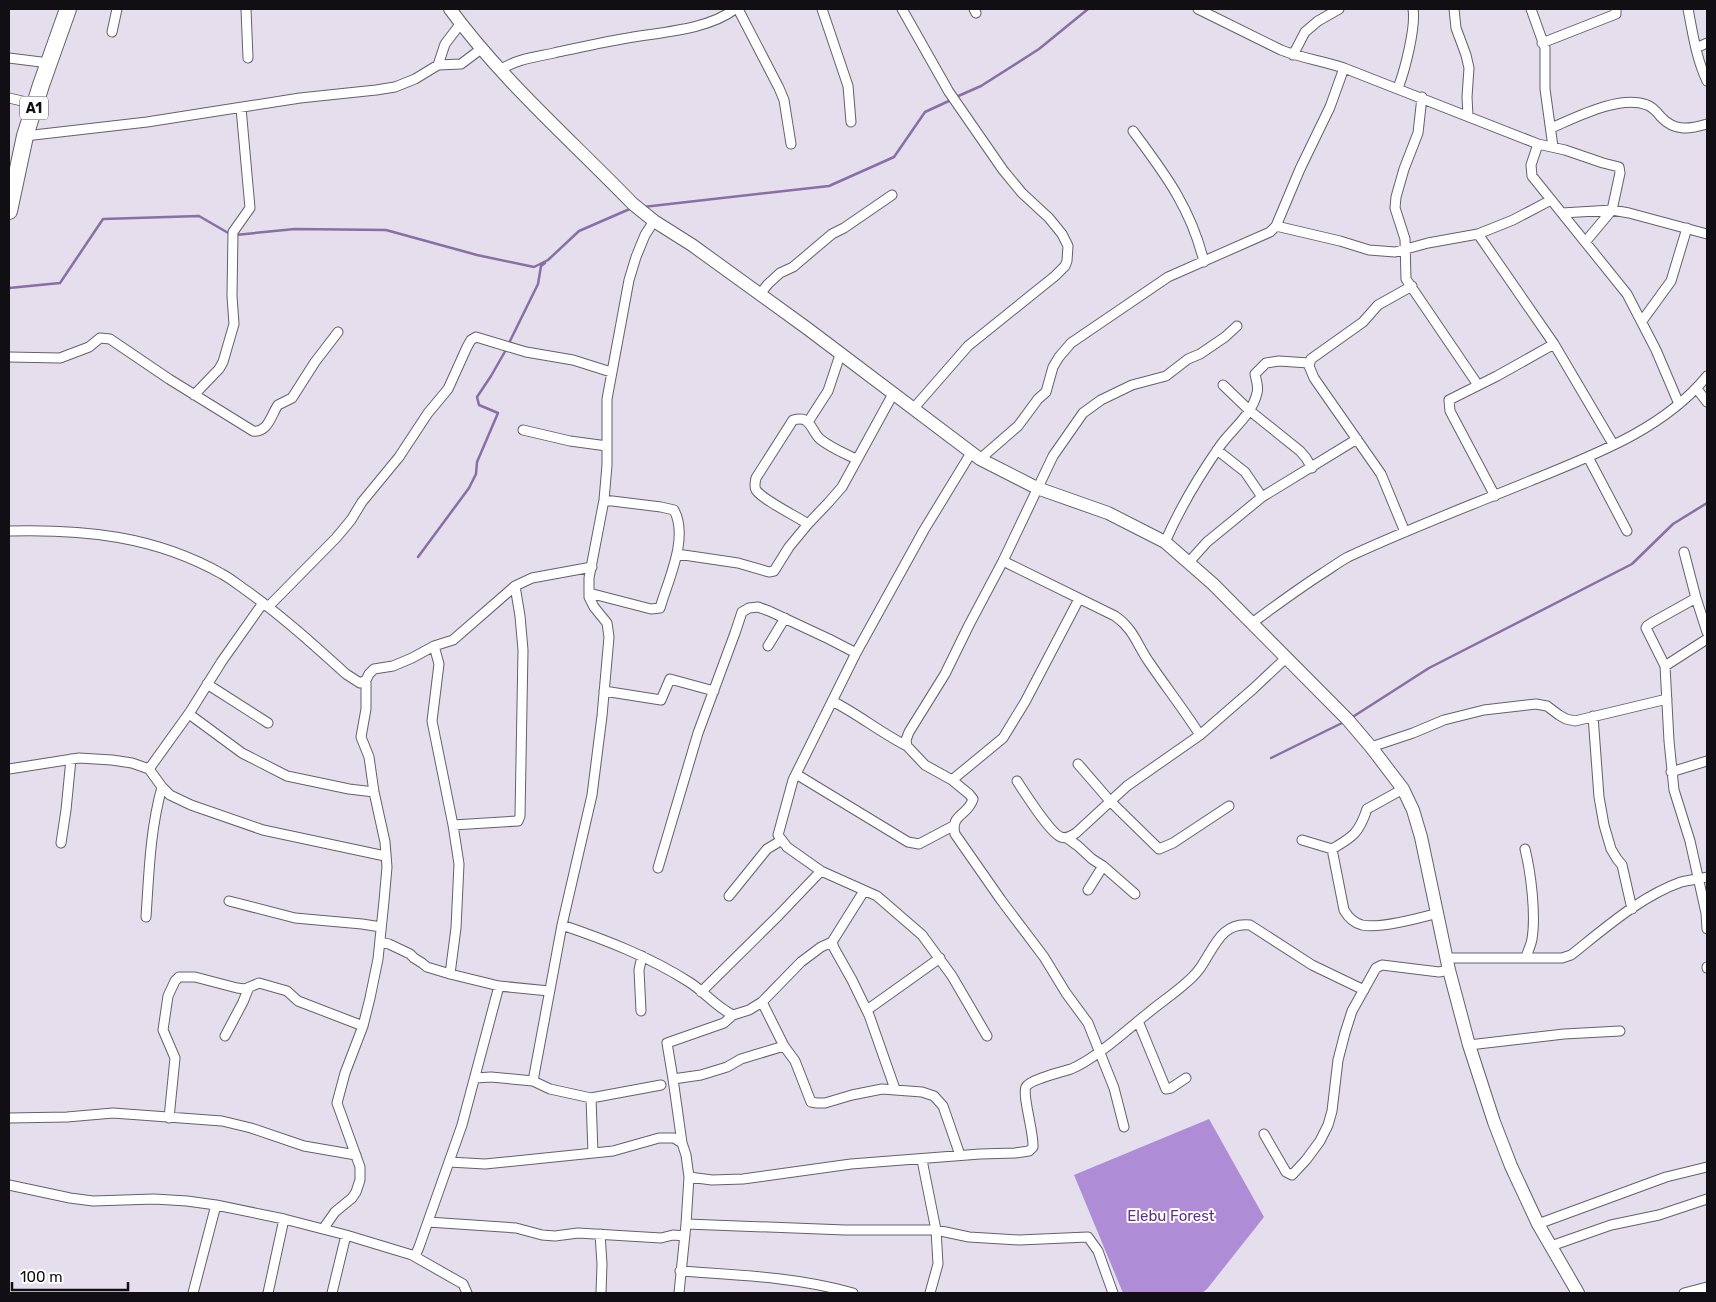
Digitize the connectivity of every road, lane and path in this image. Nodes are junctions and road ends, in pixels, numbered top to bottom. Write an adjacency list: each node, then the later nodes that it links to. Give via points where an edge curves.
1 (68, 9): 24 (highway, A1)
2 (117, 9): 16 (street)
3 (246, 9): 23 (street)
4 (450, 9): 15 (main road)
5 (736, 9): 27 (street, via 702,24 532,58 508,64); 40 (street, via 784,100)
6 (822, 9): 35 (street, via 848,86)
7 (902, 9): 74 (street, via 949,92 1002,170 1049,218 1068,246 1065,266 968,346)
8 (1198, 9): 21 (street)
9 (1339, 9): 21 (street, via 1305,32)
10 (1413, 9): 29 (street, via 1405,71)
11 (1454, 9): 34 (street, via 1456,28 1469,68)
12 (1531, 9): 17 (street)
13 (1616, 9): 17 (street, via 1616,14)
14 (1688, 9): 19 (street)
15 (460, 23): 20 (main road); 25 (street, via 445,44)
16 (112, 32)
17 (1542, 43): 37 (street, via 1545,48 1545,89)
18 (1707, 43): 19 (street)
19 (1696, 48): 28 (street)
20 (481, 49): 25 (street, via 461,64); 27 (main road)
21 (1293, 55): 26 (street)
22 (9, 58): 24 (street)
23 (248, 58)
24 (49, 63): 32 (highway, A1)
25 (438, 65): 33 (street, via 395,87)
26 (1344, 68): 29 (street); 49 (street, via 1330,107)
27 (500, 70): 48 (main road, via 633,204)
28 (1707, 81)
29 (1398, 88): 30 (street)
30 (1422, 97): 34 (street); 54 (street, via 1418,134 1396,197)
31 (9, 98): 32 (street)
32 (35, 104): 39 (highway, A1)
33 (241, 108): 39 (street); 71 (street, via 250,208 233,236 234,324 220,369)
34 (1468, 116): 41 (street)
35 (852, 122)
36 (1707, 124): 37 (street, via 1684,129 1674,127 1651,107 1637,103 1603,106)
37 (1550, 128): 42 (street)
38 (1133, 131): 55 (street, via 1184,206 1199,240)
39 (25, 136): 46 (highway, A1)
40 (791, 144)
41 (1538, 144): 42 (street); 44 (street, via 1531,166 1532,176)
42 (1553, 147): 45 (street, via 1619,167)
43 (892, 195): 57 (street, via 832,234 793,267 780,273)
44 (1551, 200): 47 (street); 51 (street)
45 (1612, 210): 47 (street); 50 (street); 53 (street)
46 (9, 211)
47 (1562, 213): 53 (street)
48 (654, 221): 57 (main road); 65 (street, via 645,235 629,280)
49 (1276, 226): 54 (street, via 1368,250 1395,252); 55 (street, via 1270,232)
50 (1687, 228): 52 (street); 58 (street, via 1671,281)
51 (1478, 234): 54 (street); 61 (street)
52 (1707, 234)
53 (1586, 242): 58 (street, via 1627,294)
54 (1405, 249): 56 (street, via 1406,279)
55 (1204, 262): 82 (street, via 1168,277 1071,343 1053,367 1046,392 1018,426)
56 (1412, 286): 64 (street, via 1378,305 1363,322); 68 (street)
57 (760, 294): 62 (main road)
58 (1642, 321): 73 (street)
59 (1237, 326): 86 (street, via 1166,376 1132,386 1101,400 1083,413 1053,456)
60 (338, 332): 71 (street, via 292,398 278,405 259,432)
61 (1554, 344): 68 (street); 79 (street)
62 (840, 355): 70 (main road); 76 (street, via 828,391)
63 (9, 357): 71 (street, via 60,358 89,347 100,338 110,338)
64 (1309, 363): 75 (street, via 1279,360 1266,363 1255,374 1257,393); 78 (street, via 1314,378)
65 (612, 372): 80 (street, via 607,399); 104 (street, via 476,337 471,340 448,389 428,412 399,457 336,538)
66 (1707, 376): 69 (street)
67 (1223, 385): 75 (street)
68 (1478, 385): 87 (street, via 1449,400 1449,408)
69 (1697, 388): 72 (street); 73 (street)
70 (893, 394): 74 (main road); 84 (street)
71 (194, 395)
72 (1707, 402)
73 (1679, 404): 79 (street, via 1651,425)
74 (913, 408): 82 (main road)
75 (1249, 410): 81 (street); 85 (street, via 1300,451)
76 (808, 422): 84 (street, via 820,439); 90 (street, via 799,418 793,420 754,484 762,496)
77 (523, 430): 80 (street)
78 (1357, 439): 85 (street); 93 (street, via 1381,474)
79 (1613, 444): 83 (street)
80 (607, 446): 89 (street)
81 (1217, 450): 88 (street, via 1245,472); 94 (street)
82 (976, 456): 86 (main road); 111 (street, via 924,530)
83 (1588, 458): 87 (street); 92 (street)
84 (856, 460): 90 (street, via 842,486)
85 (1312, 468): 88 (street)
86 (1037, 488): 94 (main road, via 1108,513); 97 (street)
87 (1495, 496): 93 (street)
88 (1262, 497): 98 (street, via 1207,542)
89 (604, 500): 96 (street, via 674,510 679,525); 99 (street)
90 (808, 524): 96 (street, via 774,571)
91 (9, 531): 104 (street, via 77,531 144,541 178,552 223,574)
92 (1627, 531)
93 (1405, 532): 106 (street, via 1346,558)
94 (1165, 542): 98 (main road)
95 (1684, 552): 102 (street)
96 (677, 554): 101 (street, via 657,610)
97 (1003, 561): 103 (street); 124 (street, via 945,674 909,732)
98 (1189, 562): 106 (main road)
99 (592, 567): 100 (street, via 532,578); 101 (street)
100 (515, 586): 109 (street, via 452,640); 140 (street, via 523,650 520,816 518,821)
101 (589, 593): 116 (street, via 594,607 607,623)
102 (1696, 598): 107 (street); 113 (street, via 1647,626)
103 (1079, 599): 123 (street, via 1127,624 1148,661); 133 (street, via 1003,738)
104 (266, 605): 114 (street, via 346,674 360,683); 115 (street)
105 (785, 618): 110 (street); 111 (street); 117 (street, via 758,607 742,612)
106 (1252, 623): 112 (main road)
107 (1707, 632)
108 (1707, 639): 113 (street)
109 (434, 646): 114 (street, via 393,666 374,669); 140 (street, via 439,664 432,721)
110 (768, 646)
111 (856, 653): 119 (street)
112 (1286, 658): 123 (street); 125 (main road)
113 (1665, 666): 118 (street)
114 (366, 680): 137 (street, via 366,709 360,737 369,757)
115 (208, 684): 120 (street); 122 (street)
116 (604, 691): 117 (street, via 661,700 670,679); 161 (street, via 592,795)
117 (714, 691): 150 (street, via 698,733)
118 (1667, 699): 121 (street); 131 (street)
119 (832, 701): 124 (street); 132 (street)
120 (189, 714): 130 (street); 137 (street, via 242,753 287,776)
121 (1593, 716): 125 (street, via 1566,719 1547,706 1536,704 1484,710 1444,720); 158 (street, via 1604,825 1611,849 1622,865)
122 (268, 723)
123 (1200, 735): 138 (street)
124 (907, 746): 133 (street, via 925,765)
125 (1371, 747): 136 (main road)
126 (71, 759): 129 (street); 130 (street, via 112,760); 145 (street)
127 (1707, 761): 131 (street)
128 (1078, 764): 138 (street)
129 (9, 769)
130 (149, 770): 135 (street)
131 (1671, 772): 152 (street)
132 (796, 774): 141 (street, via 908,842 919,844); 143 (street, via 778,835)
133 (952, 780): 141 (street, via 973,799)
134 (1017, 781): 142 (street, via 1049,826 1060,837)
135 (162, 788): 148 (street, via 191,805 263,830); 160 (street, via 151,842)
136 (1403, 789): 146 (street, via 1367,809 1361,828); 159 (main road, via 1421,837)
137 (374, 792): 148 (street)
138 (1110, 801): 139 (street, via 1159,849); 142 (street)
139 (1229, 806)
140 (453, 825): 170 (street, via 459,887)
141 (953, 826): 187 (street, via 955,834 1088,1023)
142 (1067, 838): 149 (street)
143 (782, 840): 151 (street, via 794,853); 156 (street, via 767,849)
144 (1302, 840): 146 (street)
145 (61, 843)
146 (1332, 849): 159 (street, via 1344,910 1349,918 1362,925 1372,925)
147 (1525, 849): 167 (street, via 1531,874 1533,918 1532,939)
148 (385, 856): 162 (street, via 387,867)
149 (1103, 866): 153 (street); 155 (street)
150 (658, 868)
151 (821, 871): 154 (street); 175 (street)
152 (1703, 878): 158 (street, via 1681,882); 163 (street)
153 (1088, 890)
154 (864, 891): 165 (street); 168 (street, via 877,896 922,935)
155 (1134, 894)
156 (729, 896)
157 (229, 902): 162 (street, via 294,918)
158 (1632, 909): 167 (street, via 1571,955 1562,958)
159 (1438, 913): 169 (main road)
160 (146, 917)
161 (562, 925): 166 (street); 174 (street)
162 (381, 927): 164 (street)
163 (1707, 929)
164 (380, 942): 170 (street, via 410,954 427,967); 181 (street)
165 (832, 942): 176 (street, via 801,962); 177 (street)
166 (642, 956): 175 (street); 178 (street, via 639,970)
167 (1526, 957): 169 (street)
168 (940, 958): 177 (street); 184 (street)
169 (1448, 964): 173 (street, via 1439,972 1382,965 1376,968); 185 (main road)
170 (450, 974): 171 (street)
171 (499, 986): 174 (street); 188 (street)
172 (249, 987): 181 (street, via 259,983 287,991 298,1002); 183 (street); 196 (street, via 237,988 187,976 175,981 168,996 163,1030 175,1058)
173 (1364, 990): 180 (street, via 1312,965 1250,925 1241,924 1224,933 1187,982); 198 (street, via 1345,1033 1332,1111 1320,1141 1292,1175 1286,1172)
174 (549, 992): 191 (street)
175 (702, 992): 179 (street)
176 (762, 1002): 179 (street); 186 (street)
177 (867, 1010): 193 (street)
178 (641, 1011)
179 (733, 1015): 190 (street, via 724,1023 667,1043)
180 (1138, 1021): 187 (street); 189 (street, via 1166,1089)
181 (363, 1026): 201 (street, via 344,1073 337,1103)
182 (1620, 1031): 185 (street)
183 (225, 1036)
184 (987, 1036)
185 (1469, 1045): 213 (main road, via 1494,1122)
186 (784, 1046): 190 (street, via 701,1075); 193 (street, via 795,1061 811,1102 825,1103 882,1089)
187 (1100, 1050): 197 (street); 202 (street, via 1075,1067 1026,1086 1024,1094 1034,1138 1033,1147 1029,1150)
188 (475, 1078): 191 (street); 204 (street)
189 (1186, 1078)
190 (673, 1079): 199 (street)
191 (533, 1081): 194 (street, via 550,1089)
192 (661, 1085): 194 (street)
193 (895, 1089): 202 (street, via 934,1096 943,1106)
194 (591, 1098): 200 (street)
195 (9, 1118): 196 (street, via 113,1113)
196 (169, 1118): 201 (street, via 222,1121 304,1146)
197 (1124, 1127)
198 (1264, 1134)
199 (682, 1143): 200 (street, via 674,1138 659,1138); 206 (street)
200 (594, 1153): 204 (street, via 485,1164)
201 (356, 1155): 214 (street, via 360,1167 356,1192)
202 (960, 1155): 203 (street)
203 (922, 1160): 206 (street, via 851,1164 743,1180); 215 (street)
204 (449, 1162): 211 (street)
205 (1707, 1167): 213 (street, via 1666,1177)
206 (689, 1177): 212 (street)
207 (9, 1185): 209 (street, via 93,1201 154,1199)
208 (1707, 1199): 219 (street, via 1659,1215 1611,1225)
209 (216, 1205): 210 (street); 223 (street)
210 (284, 1219): 214 (street); 224 (street)
211 (428, 1222): 216 (street, via 516,1228 555,1236); 220 (street, via 416,1254)
212 (686, 1224): 215 (street); 218 (street)
213 (1538, 1224): 219 (main road)
214 (323, 1229): 217 (street)
215 (936, 1230): 230 (street, via 938,1264); 231 (street, via 969,1237 1011,1239 1088,1237 1098,1251)
216 (600, 1234): 218 (street, via 661,1238); 227 (street)
217 (346, 1235): 220 (street); 225 (street)
218 (685, 1236): 221 (street)
219 (1551, 1246): 232 (main road)
220 (412, 1256): 226 (street, via 463,1284)
221 (680, 1272): 228 (street); 229 (street, via 752,1276)
222 (1707, 1287): 233 (street)
223 (194, 1293)
224 (268, 1293)
225 (332, 1293)
226 (466, 1293)
227 (601, 1293)
228 (678, 1293)
229 (853, 1293)
230 (930, 1293)
231 (1113, 1293)
232 (1578, 1293)
233 (1684, 1293)

